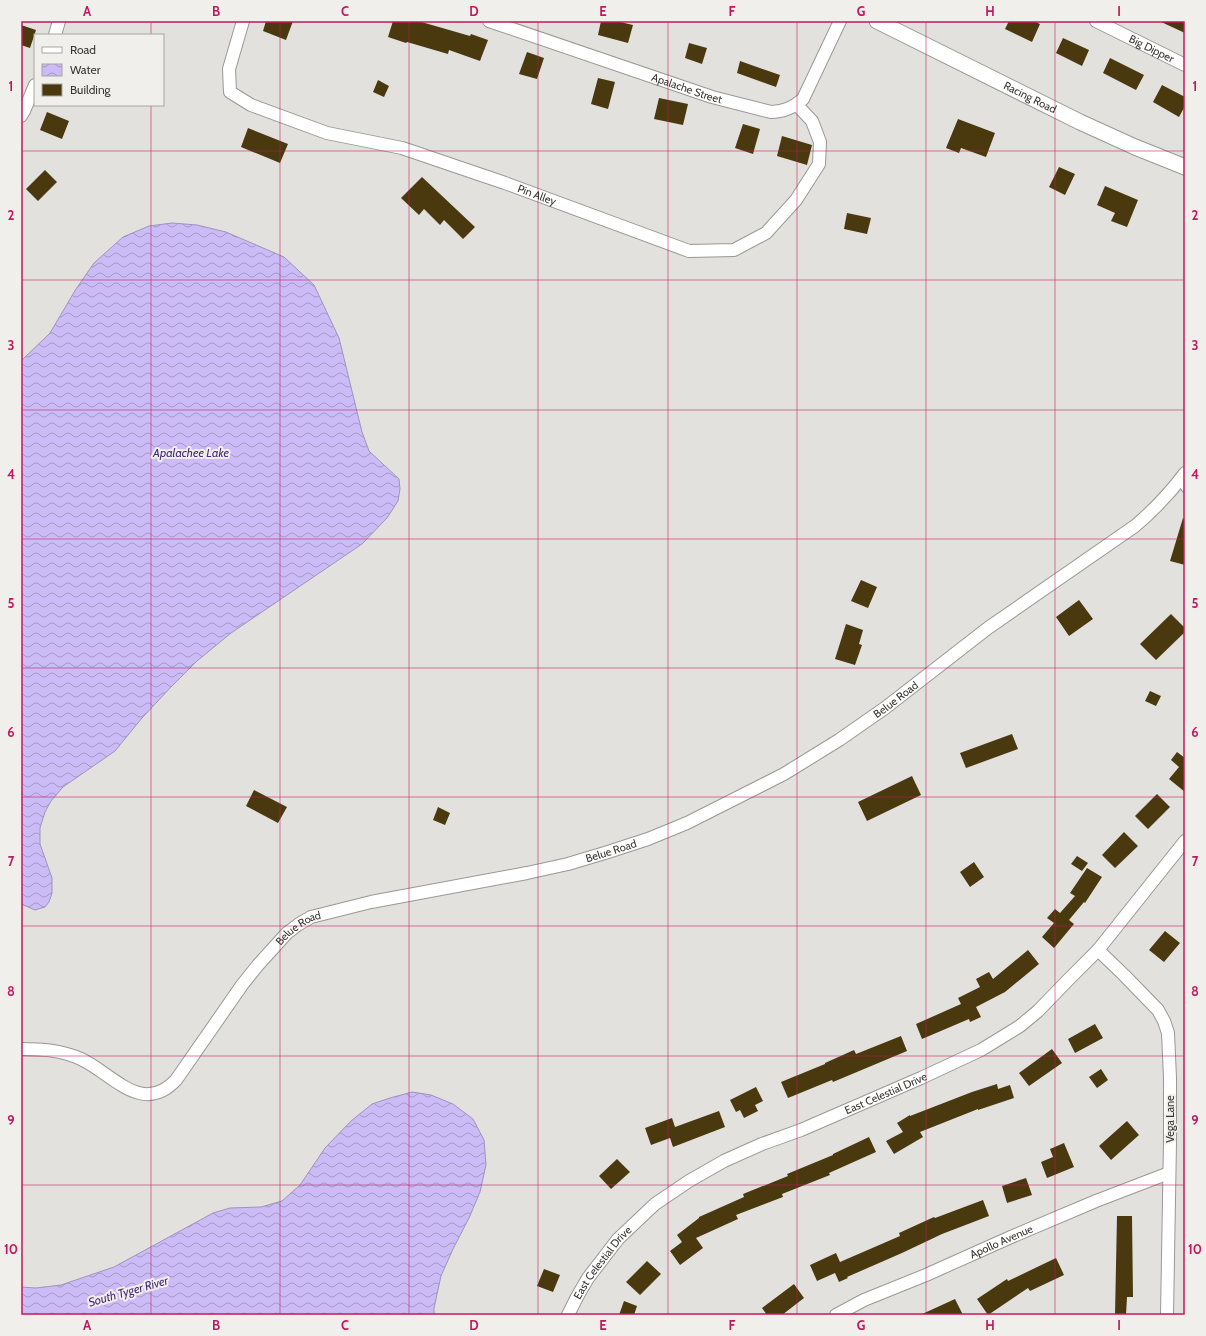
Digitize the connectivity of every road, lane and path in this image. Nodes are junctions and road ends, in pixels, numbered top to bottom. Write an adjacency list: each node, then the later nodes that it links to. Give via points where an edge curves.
1 (59, 21): 7 (street)
2 (243, 21): 10 (street, Pin Alley, via 229,70 230,92 251,105 327,133 402,148 688,251 734,250 766,233 796,200 818,164 820,142 812,122)
3 (489, 21): 10 (street, Apalache Street, via 712,97 771,112 780,112)
4 (840, 21): 10 (street, via 803,99)
5 (877, 21): 12 (street, Racing Road, via 1080,122)
6 (1096, 21): 8 (street, Big Dipper)
7 (55, 34)
8 (1185, 65)
9 (34, 87): 11 (street)
10 (797, 105)
11 (21, 116)
12 (1185, 168)
13 (1183, 481): 16 (street, Belue Road, via 1135,526 988,628 865,722 784,774 687,823 648,839 568,864 363,904 311,917 299,924 276,944 258,965 176,1080 160,1092 146,1095 132,1092 94,1066 63,1052)
14 (1185, 841): 15 (street, East Celestial Drive)
15 (1098, 950): 17 (street, Vega Lane, via 1158,1010 1168,1033); 18 (street, East Celestial Drive, via 1038,1011 988,1046 801,1130 724,1161 688,1181 655,1204 618,1239 588,1278)
16 (21, 1049)
17 (1169, 1173): 19 (street, Apollo Avenue, via 1025,1231); 20 (street, Vega Lane)
18 (568, 1315)
19 (836, 1315)
20 (1167, 1315)

